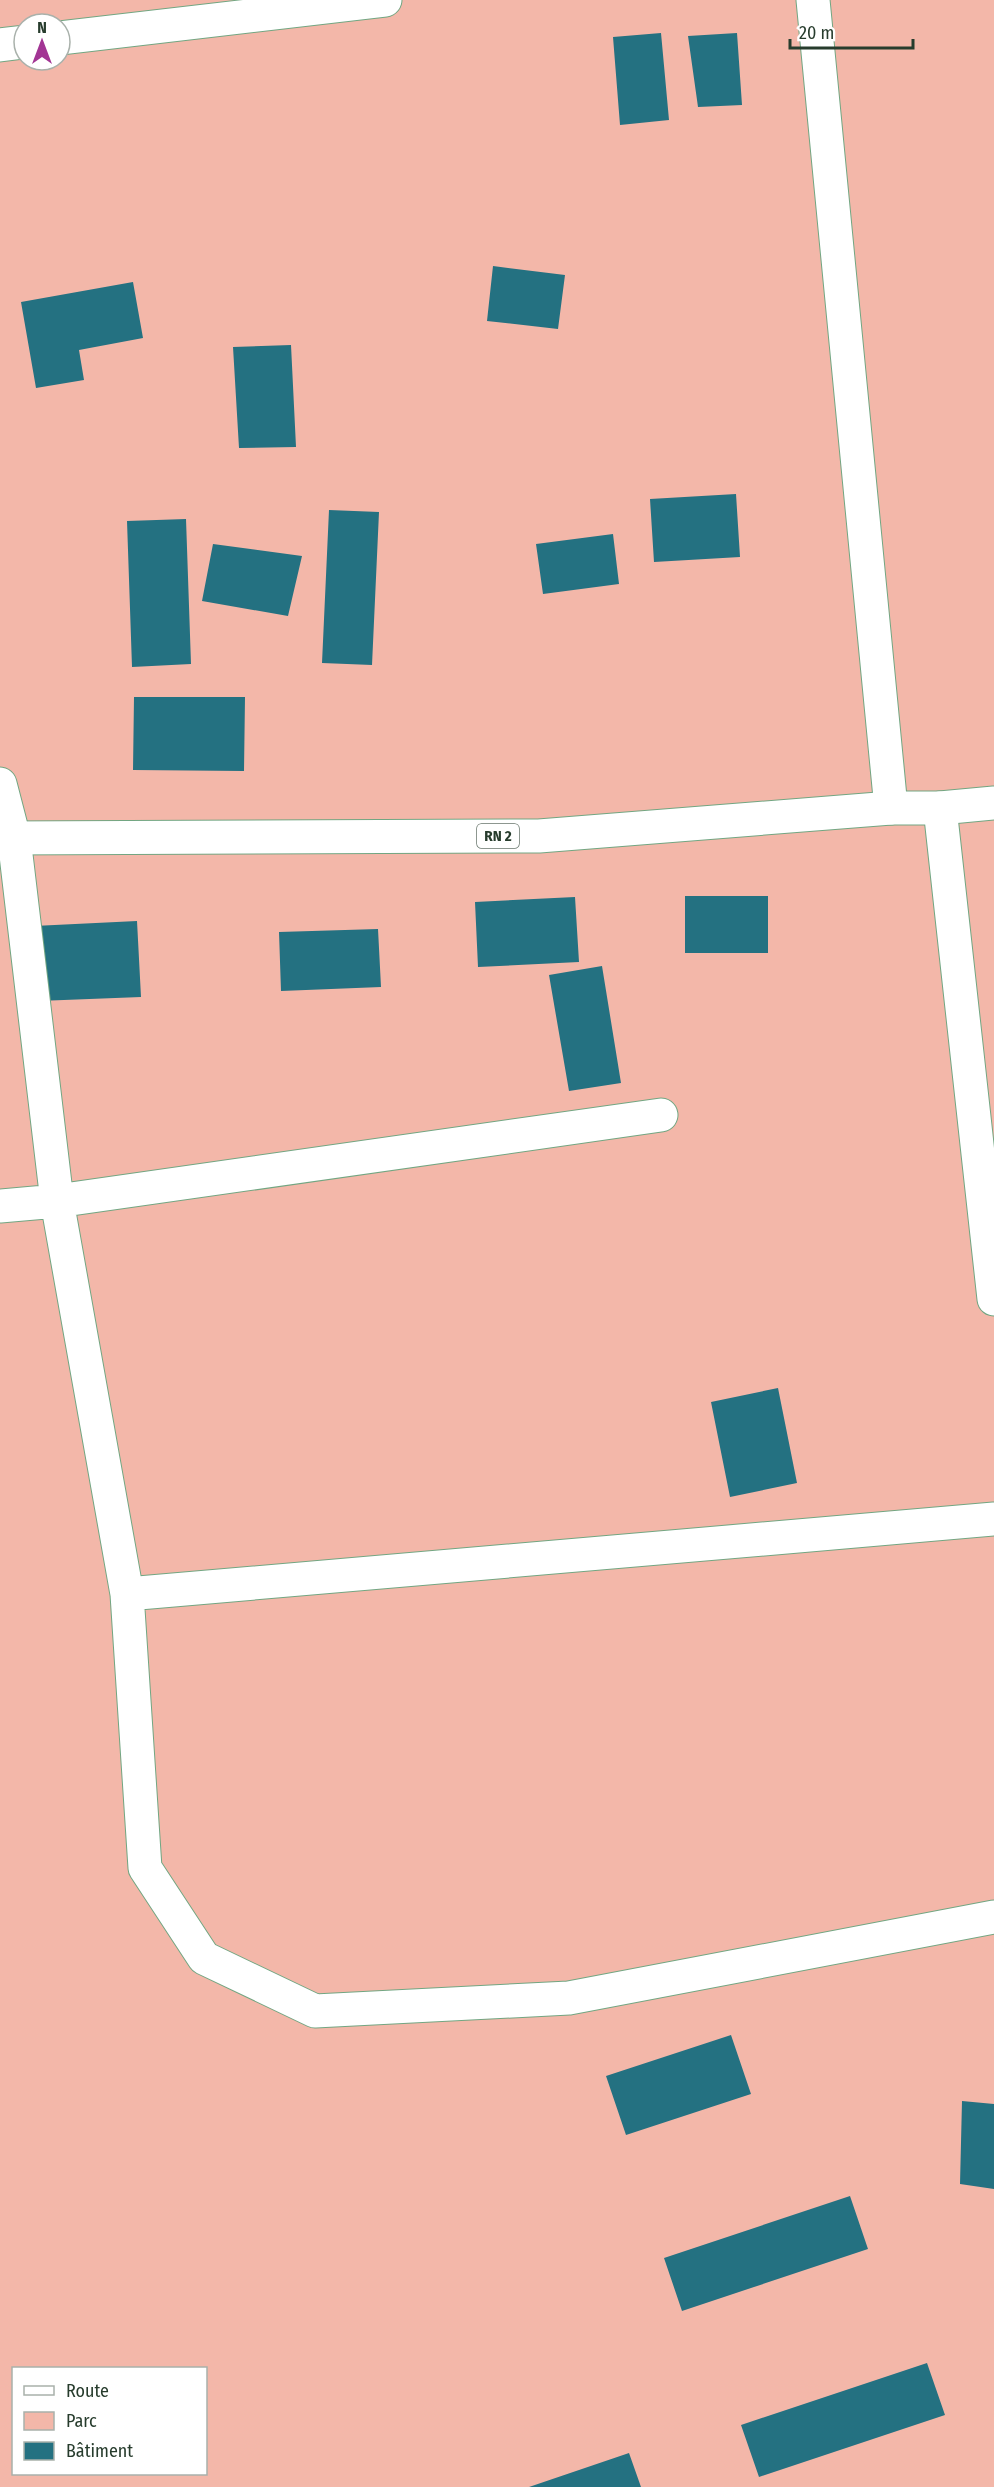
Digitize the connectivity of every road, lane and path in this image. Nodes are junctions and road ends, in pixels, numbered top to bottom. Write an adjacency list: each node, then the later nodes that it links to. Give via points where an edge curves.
1 (385, 0): 3 (main road)
2 (813, 0): 6 (main road)
3 (72, 37)
4 (0, 784): 8 (main road)
5 (994, 803): 7 (main road, RN 2)
6 (891, 808): 7 (main road, RN 2); 8 (main road, RN 2, via 539,836)
7 (940, 808): 12 (main road)
8 (7, 838): 10 (main road)
9 (661, 1115): 10 (main road)
10 (57, 1201): 11 (main road); 14 (main road)
11 (0, 1206)
12 (994, 1299)
13 (994, 1519): 14 (main road)
14 (127, 1594): 15 (main road, via 145,1868 204,1958 315,2011 569,1998)
15 (994, 1917)

